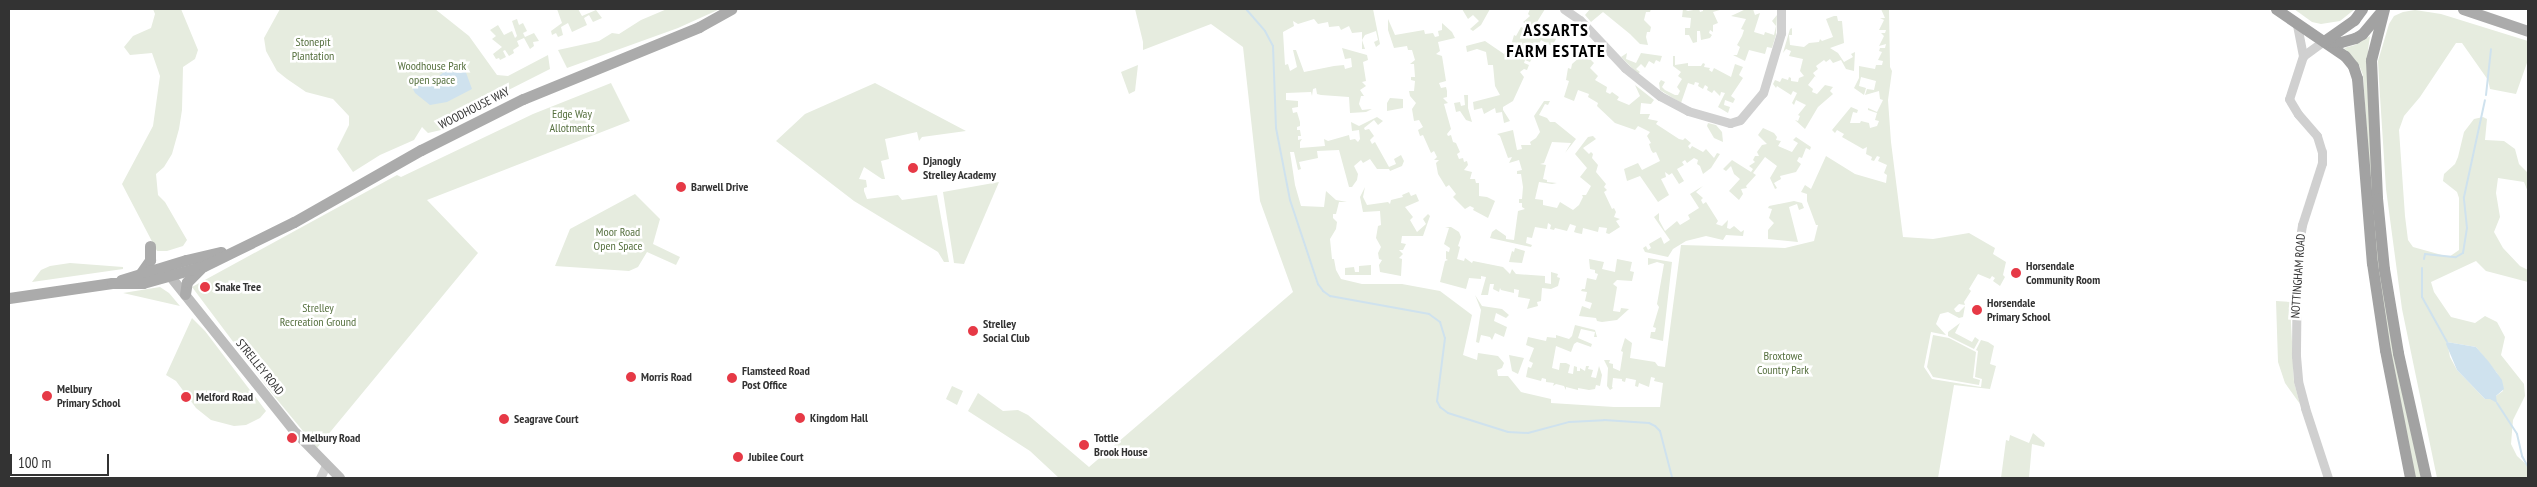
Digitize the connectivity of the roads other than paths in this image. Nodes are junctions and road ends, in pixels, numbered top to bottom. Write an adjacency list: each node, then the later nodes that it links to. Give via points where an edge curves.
1 (731, 9): 15 (main road, WOODHOUSE WAY, via 699,28 523,99 415,154 294,222)
2 (1564, 9): 3 (street, via 1580,20 1625,68 1660,96 1688,111 1730,123 1743,118 1765,89 1781,33)
3 (1780, 9)
4 (2276, 9): 8 (highway)
5 (2362, 9): 9 (highway, via 2354,20)
6 (2383, 9): 12 (highway, via 2355,38 2341,42); 27 (highway, via 2370,60 2377,198 2384,269 2398,353)
7 (2463, 9): 10 (main road)
8 (2298, 25): 11 (highway); 13 (street, NOTTINGHAM ROAD)
9 (2341, 28): 11 (highway); 12 (highway)
10 (2528, 30)
11 (2311, 32): 12 (highway)
12 (2324, 41): 13 (street); 26 (highway, via 2345,56 2357,78 2372,263)
13 (2303, 56): 25 (street, NOTTINGHAM ROAD, via 2289,99 2318,136 2322,163 2302,225 2297,255 2296,356 2305,410)
14 (150, 246): 18 (main road, via 150,260)
15 (236, 248): 16 (main road, WOODHOUSE WAY); 17 (main road, WOODHOUSE WAY)
16 (204, 266): 17 (main road, WOODHOUSE WAY); 20 (main road, via 187,282)
17 (167, 272): 18 (main road); 19 (main road, via 143,283); 20 (main road, STRELLEY ROAD)
18 (141, 273): 19 (main road)
19 (112, 283): 21 (main road)
20 (185, 294): 22 (main road, STRELLEY ROAD, via 296,434)
21 (9, 298)
22 (326, 465): 23 (street); 24 (main road, STRELLEY ROAD)
23 (320, 478)
24 (340, 478)
25 (2328, 478)
26 (2410, 478)
27 (2426, 478)

